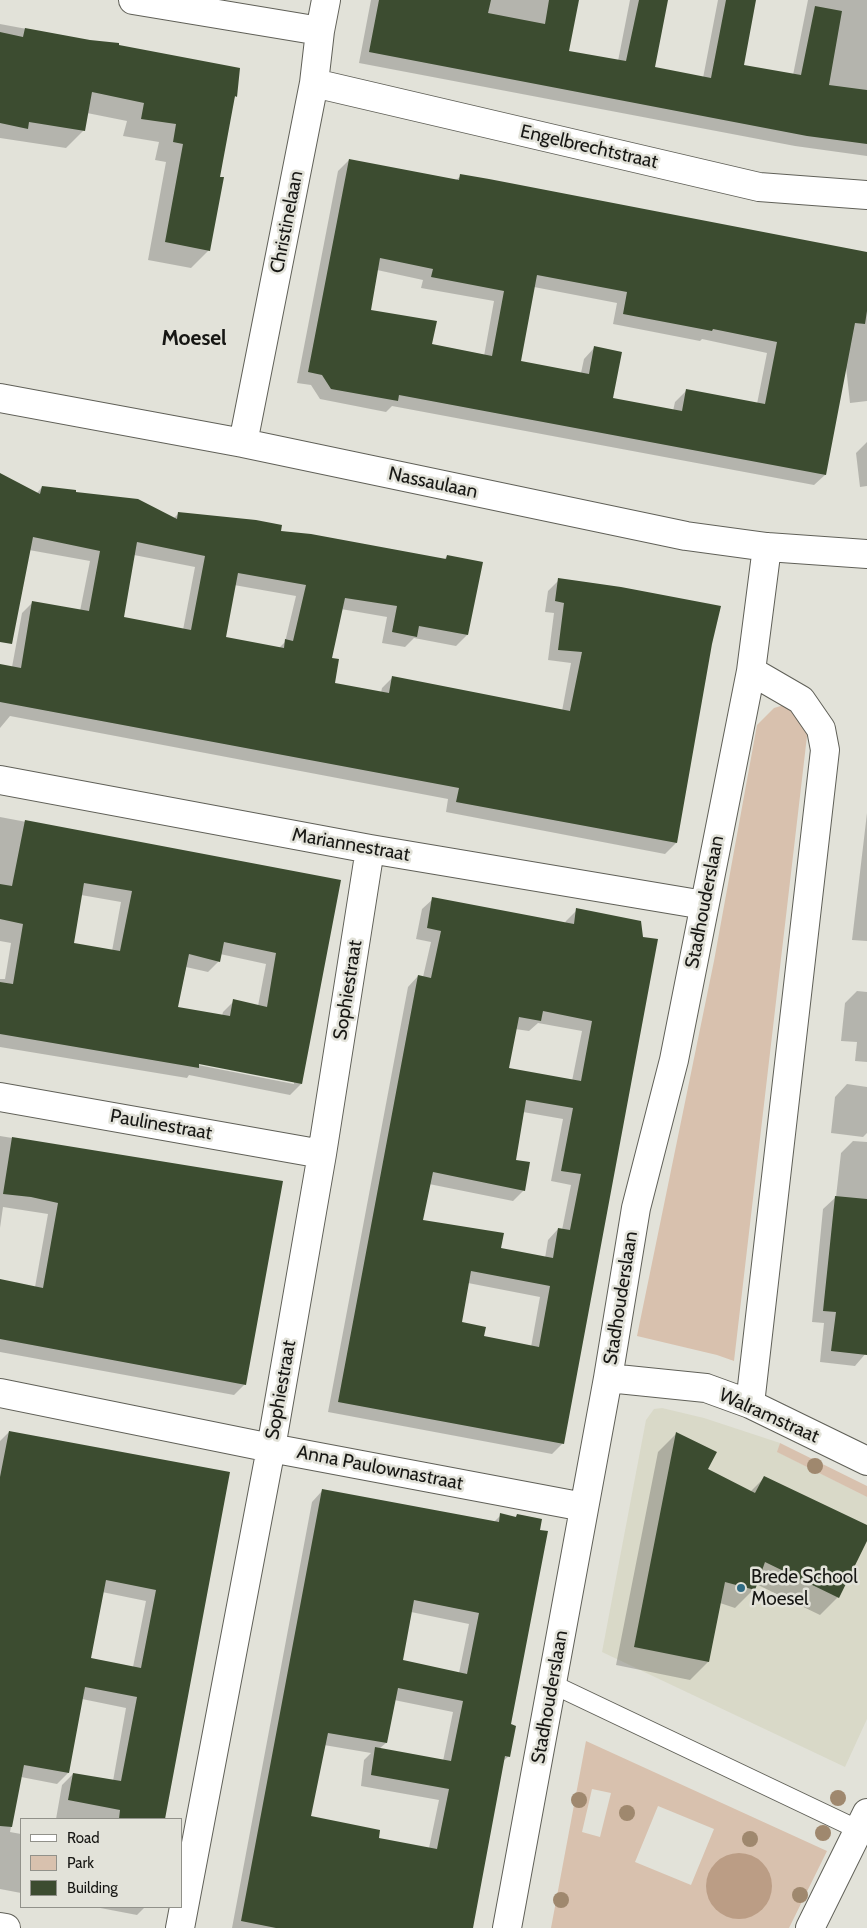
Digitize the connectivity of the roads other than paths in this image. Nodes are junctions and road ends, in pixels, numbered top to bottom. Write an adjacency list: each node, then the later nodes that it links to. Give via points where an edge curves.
1 (133, 0): 3 (street)
2 (326, 0): 3 (street, Christinelaan)
3 (320, 31): 4 (street, Christinelaan)
4 (314, 83): 5 (street, Engelbrechtstraat, via 759,187); 7 (street, Christinelaan)
5 (867, 195)
6 (0, 398): 7 (street, Nassaulaan)
7 (244, 443): 8 (street, Nassaulaan, via 686,536)
8 (767, 547): 9 (street, Nassaulaan); 10 (street, Stadhouderslaan)
9 (867, 554)
10 (751, 671): 13 (street, Stadhouderslaan); 18 (street, via 801,700 821,729 825,750)
11 (0, 780): 12 (street, Mariannestraat)
12 (370, 849): 13 (street, Mariannestraat); 15 (street, Sophiestraat)
13 (704, 905): 16 (street, Stadhouderslaan, via 674,1060 636,1208)
14 (0, 1097): 15 (street, Paulinestraat)
15 (322, 1154): 19 (street, Sophiestraat)
16 (608, 1378): 18 (street, Walramstraat, via 706,1388); 21 (street, Stadhouderslaan)
17 (0, 1393): 19 (street, Anna Paulownastraat)
18 (750, 1404): 20 (street, Walramstraat)
19 (271, 1448): 21 (street, Anna Paulownastraat); 26 (street, Sophiestraat)
20 (867, 1461)
21 (584, 1507): 22 (street, Stadhouderslaan)
22 (552, 1684): 23 (lane); 27 (street, Stadhouderslaan)
23 (863, 1821): 28 (street)
24 (0, 1927): 25 (street)
25 (6, 1928)
26 (180, 1928)
27 (508, 1928)
28 (810, 1928)

